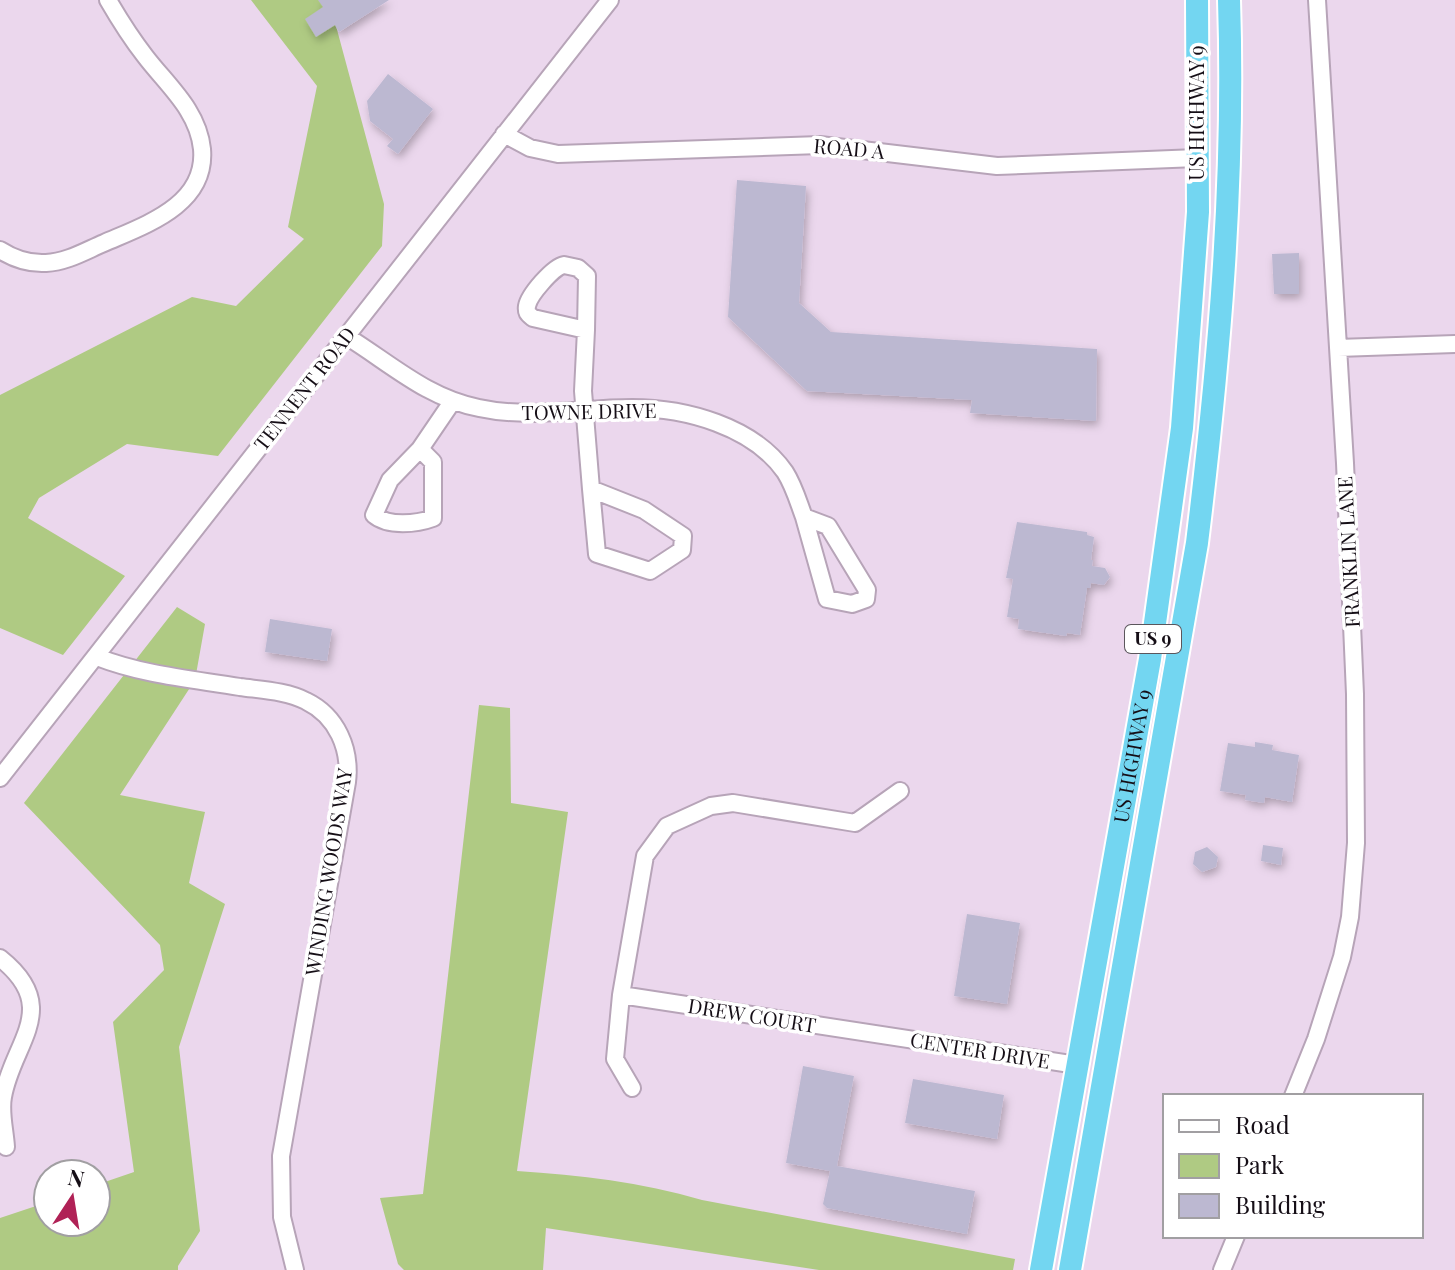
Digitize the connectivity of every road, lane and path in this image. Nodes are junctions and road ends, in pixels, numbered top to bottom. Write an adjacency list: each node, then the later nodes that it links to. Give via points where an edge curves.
1 (108, 0): 8 (street, via 193,119 201,145 193,187 171,211 67,259 34,263)
2 (610, 0): 6 (street, TENNENT ROAD)
3 (1197, 0): 7 (highway, US HIGHWAY 9 / US 9)
4 (1229, 0): 31 (highway, US HIGHWAY 9 / US 9, via 1223,282 1198,531)
5 (1317, 0): 12 (street, FRANKLIN LANE)
6 (504, 134): 7 (street, ROAD A, via 530,148 558,154 820,145 997,166); 10 (street, TENNENT ROAD)
7 (1197, 158): 24 (highway, US HIGHWAY 9 / US 9, via 1191,331 1169,533)
8 (0, 250)
9 (586, 330): 9 (street, via 528,314 530,299 557,266 578,268 587,276); 14 (street)
10 (346, 336): 13 (street, TOWNE DRIVE, via 413,383); 18 (street, TENNENT ROAD)
11 (1455, 344): 12 (street)
12 (1338, 348): 26 (street, FRANKLIN LANE, via 1355,694 1354,880 1342,957)
13 (452, 402): 14 (street, TOWNE DRIVE, via 507,413); 15 (street)
14 (584, 411): 16 (street); 17 (street, TOWNE DRIVE, via 670,412 738,433 783,469)
15 (420, 449): 15 (street, via 433,462 433,518 377,518 390,480)
16 (591, 489): 16 (street, via 644,510 683,536 682,550 650,571 597,554)
17 (804, 517): 17 (street, TOWNE DRIVE, via 828,526 867,590 866,599 852,604 827,599)
18 (97, 657): 19 (street, TENNENT ROAD); 29 (street, WINDING WOODS WAY, via 144,672 303,699 328,717 342,738 347,782 281,1156 282,1217)
19 (0, 778)
20 (900, 791): 22 (street, via 855,823 733,803 711,806 667,826 645,856)
21 (0, 958): 27 (street, via 23,983 30,1003 26,1035 2,1100)
22 (621, 995): 23 (street, DREW COURT); 25 (street, via 615,1059)
23 (883, 1036): 24 (street, CENTER DRIVE)
24 (1077, 1065): 30 (highway, US HIGHWAY 9 / US 9)
25 (632, 1088)
26 (1294, 1094)
27 (6, 1147)
28 (1235, 1238): 32 (street)
29 (295, 1270)
30 (1041, 1270)
31 (1070, 1270)
32 (1222, 1270)

